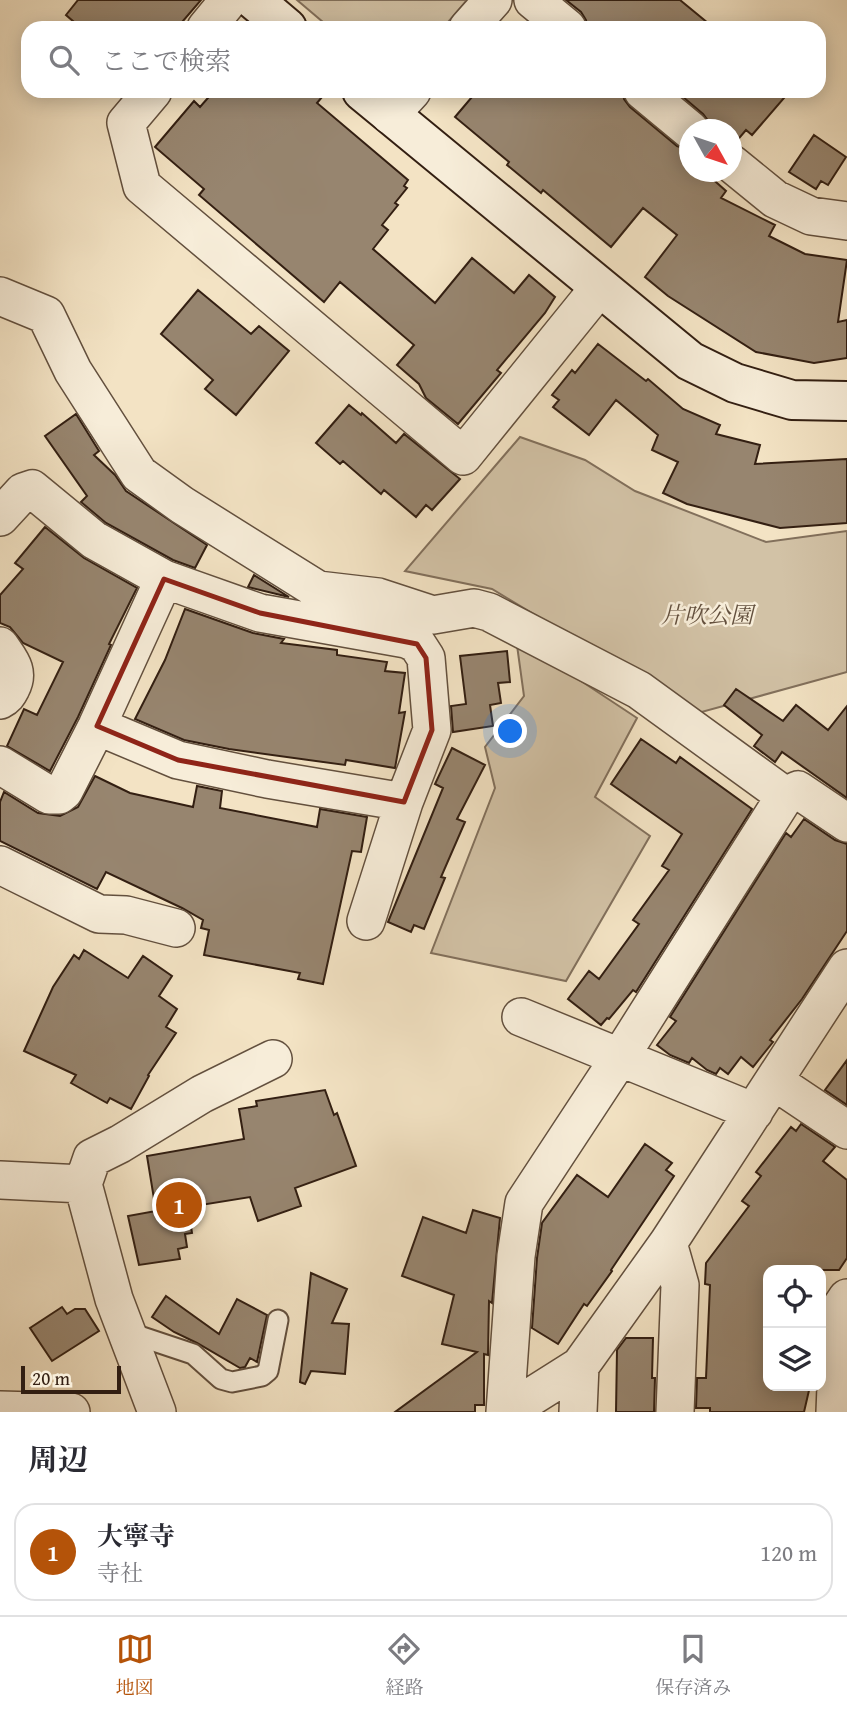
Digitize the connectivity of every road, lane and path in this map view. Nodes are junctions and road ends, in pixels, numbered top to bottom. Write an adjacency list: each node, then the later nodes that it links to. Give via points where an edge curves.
1 (229, 0): 5 (street)
2 (254, 0): 6 (street)
3 (493, 0): 7 (street)
4 (533, 0): 8 (street)
5 (212, 21)
6 (279, 21)
7 (474, 21)
8 (558, 21)
9 (147, 98): 15 (street, via 126,123 142,186 463,456)
10 (651, 98): 12 (street)
11 (388, 99): 15 (street)
12 (679, 121)
13 (742, 172): 14 (street, via 775,200 811,216)
14 (847, 221)
15 (599, 288): 17 (street, via 690,361 735,383 792,400)
16 (0, 296): 20 (street, via 46,315 73,371 139,474 318,590 378,597)
17 (847, 401)
18 (0, 517): 19 (street, via 23,492 32,489 94,540)
19 (164, 579): 22 (street, via 260,612 407,639); 24 (street)
20 (433, 615): 22 (street); 26 (street, via 474,608 489,612 639,690)
21 (0, 646): 23 (street, via 16,676)
22 (422, 649): 27 (street, via 432,730)
23 (0, 701)
24 (97, 726): 25 (street, via 59,795 49,795); 27 (street, via 178,760)
25 (0, 765)
26 (785, 796): 28 (street, via 798,790); 34 (street)
27 (404, 802): 30 (street)
28 (847, 823)
29 (0, 865): 31 (street, via 99,914 126,915)
30 (366, 921)
31 (176, 928)
32 (847, 968): 36 (street)
33 (521, 1017): 34 (street)
34 (620, 1058): 37 (street); 49 (street, via 524,1203)
35 (273, 1059): 40 (street, via 92,1158)
36 (774, 1081): 37 (street); 38 (street)
37 (754, 1112): 41 (street)
38 (847, 1130)
39 (0, 1180): 40 (street)
40 (83, 1184): 44 (street)
41 (668, 1243): 45 (street); 51 (street, via 680,1285)
42 (847, 1298): 52 (street, via 839,1310)
43 (278, 1320): 44 (lane, via 268,1371 232,1382 221,1379 193,1354)
44 (127, 1332): 48 (street)
45 (580, 1366): 49 (street); 50 (street)
46 (0, 1410): 47 (street)
47 (71, 1412)
48 (157, 1412)
49 (506, 1412)
50 (578, 1412)
51 (675, 1412)
52 (835, 1412)

